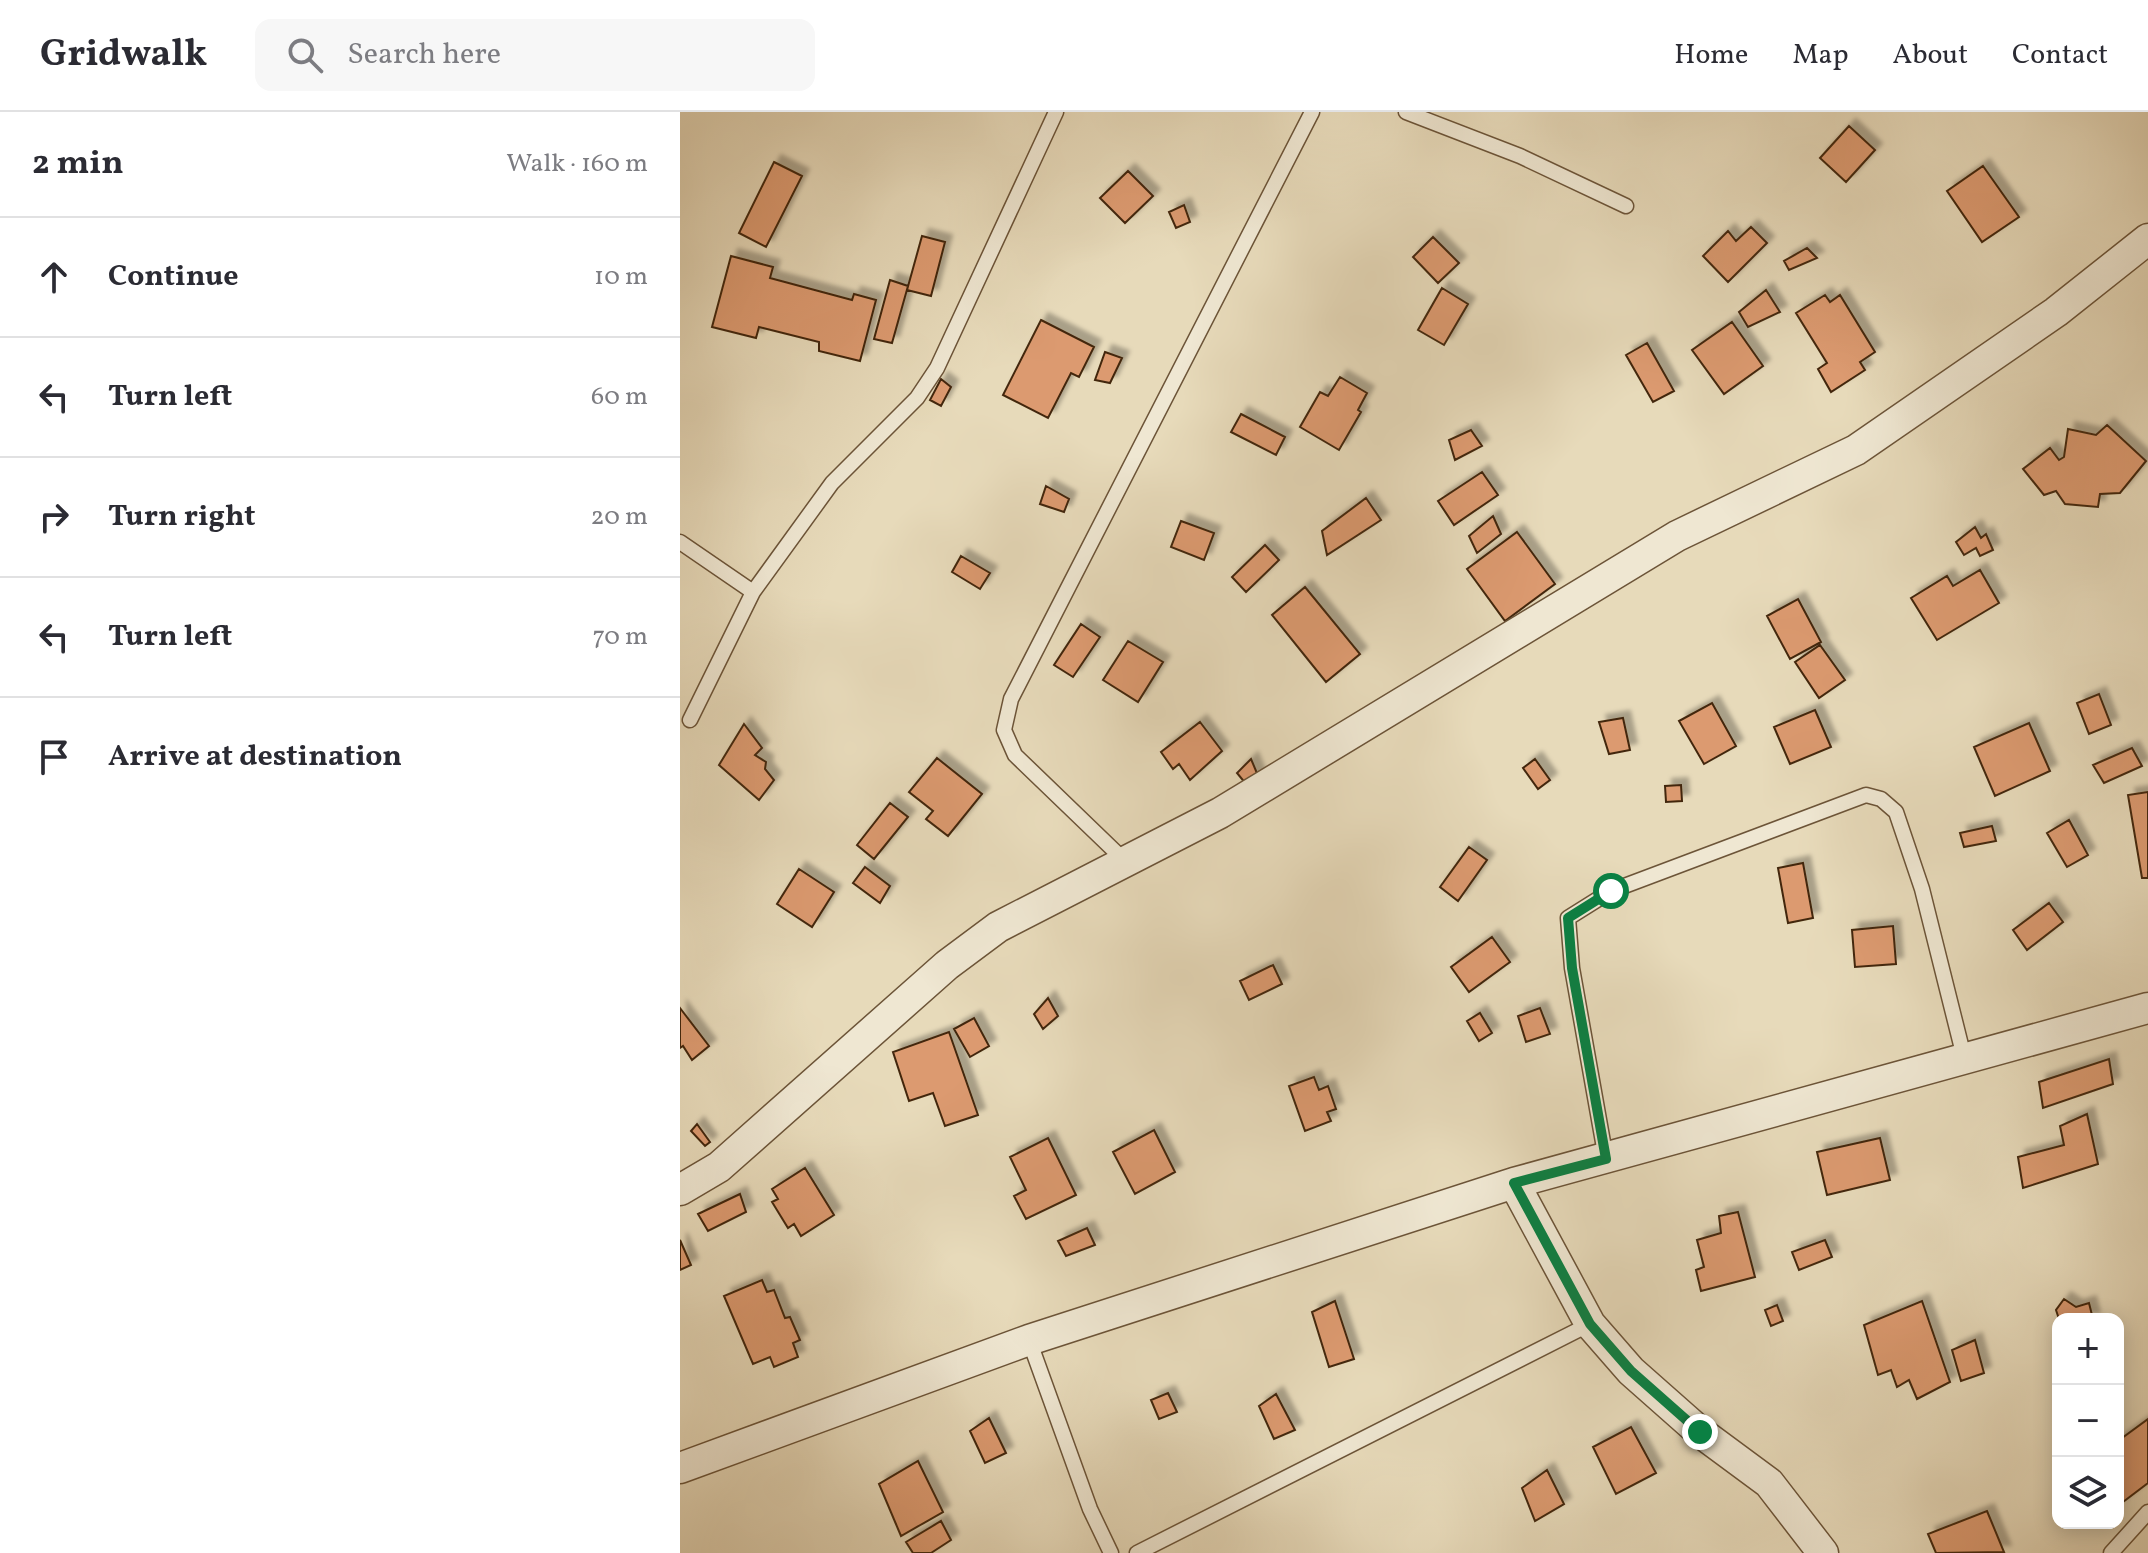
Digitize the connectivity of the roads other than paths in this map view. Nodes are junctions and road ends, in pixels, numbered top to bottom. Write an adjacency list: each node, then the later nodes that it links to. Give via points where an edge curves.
1 (1056, 112): 7 (lane, via 937,368 917,398 832,483)
2 (1312, 112): 9 (lane, via 1011,699 1004,730 1015,755)
3 (1406, 112): 4 (lane, via 1520,156)
4 (1626, 206)
5 (2148, 239): 9 (street, via 2056,312 1856,450 1677,536 1220,813)
6 (680, 542): 7 (lane)
7 (753, 592): 8 (lane)
8 (690, 720)
9 (1125, 861): 14 (street, via 998,927 947,965 719,1167)
10 (2148, 1008): 11 (street)
11 (1964, 1057): 12 (street); 12 (lane, via 1922,889 1896,812 1866,795 1611,891 1568,918)
12 (1606, 1159): 13 (street)
13 (1514, 1183): 15 (street); 16 (street)
14 (680, 1190)
15 (1590, 1324): 20 (lane); 21 (street, via 1631,1371 1688,1422 1769,1483)
16 (1029, 1340): 17 (street); 19 (lane)
17 (680, 1468)
18 (2148, 1512): 22 (lane)
19 (1111, 1553)
20 (1137, 1553)
21 (1823, 1553)
22 (2111, 1553)

